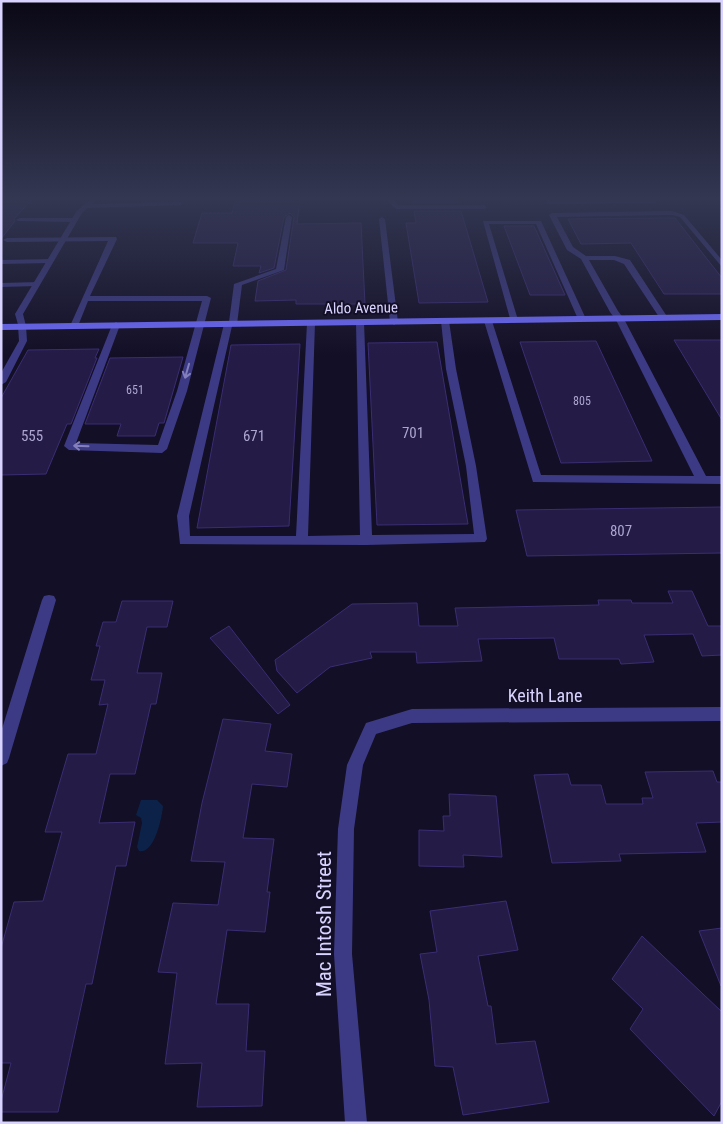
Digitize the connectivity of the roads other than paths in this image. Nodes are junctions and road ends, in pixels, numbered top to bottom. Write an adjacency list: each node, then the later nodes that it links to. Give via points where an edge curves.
1 (57, 250): 10 (street)
2 (108, 250): 15 (street)
3 (283, 250): 27 (street, via 280,270 238,284)
4 (386, 250): 24 (street)
5 (493, 250): 21 (street)
6 (551, 250): 18 (street)
7 (573, 250): 9 (street)
8 (710, 250): 12 (street)
9 (584, 258): 16 (street, via 615,258 627,262); 19 (street)
10 (50, 261): 11 (street); 13 (street)
11 (1, 262)
12 (722, 265)
13 (36, 284): 14 (street); 29 (street, via 19,314)
14 (1, 285)
15 (85, 299): 26 (street, via 207,298); 30 (street)
16 (664, 318): 17 (street, Aldo Avenue); 19 (street, Aldo Avenue)
17 (722, 318)
18 (582, 319): 19 (street, Aldo Avenue); 21 (street, Aldo Avenue)
19 (620, 319): 33 (street)
20 (488, 320): 21 (street, Aldo Avenue); 22 (street, Aldo Avenue); 33 (street, via 537,479)
21 (514, 320)
22 (445, 321): 24 (street, Aldo Avenue); 36 (street, via 481,539)
23 (360, 322): 24 (street, Aldo Avenue); 25 (street, Aldo Avenue); 36 (street)
24 (394, 322)
25 (311, 323): 27 (street, Aldo Avenue); 35 (street)
26 (200, 324): 27 (street, Aldo Avenue); 28 (street, Aldo Avenue); 28 (street, one-way to 28, via 162,449 69,446)
27 (230, 324): 35 (street, via 183,516 184,542)
28 (116, 325): 30 (street, Aldo Avenue)
29 (22, 326): 30 (street, Aldo Avenue); 31 (street, Aldo Avenue); 32 (street, via 24,341)
30 (74, 326)
31 (1, 327)
32 (1, 382)
33 (702, 480): 34 (street)
34 (722, 480)
35 (302, 540): 36 (street)
36 (366, 540)
37 (49, 600): 40 (street)
38 (722, 714): 39 (street, Keith Lane, via 412,716)
39 (371, 728): 41 (street, Mac Intosh Street, via 355,765 346,829 342,954)
40 (2, 756)
41 (356, 1123)

